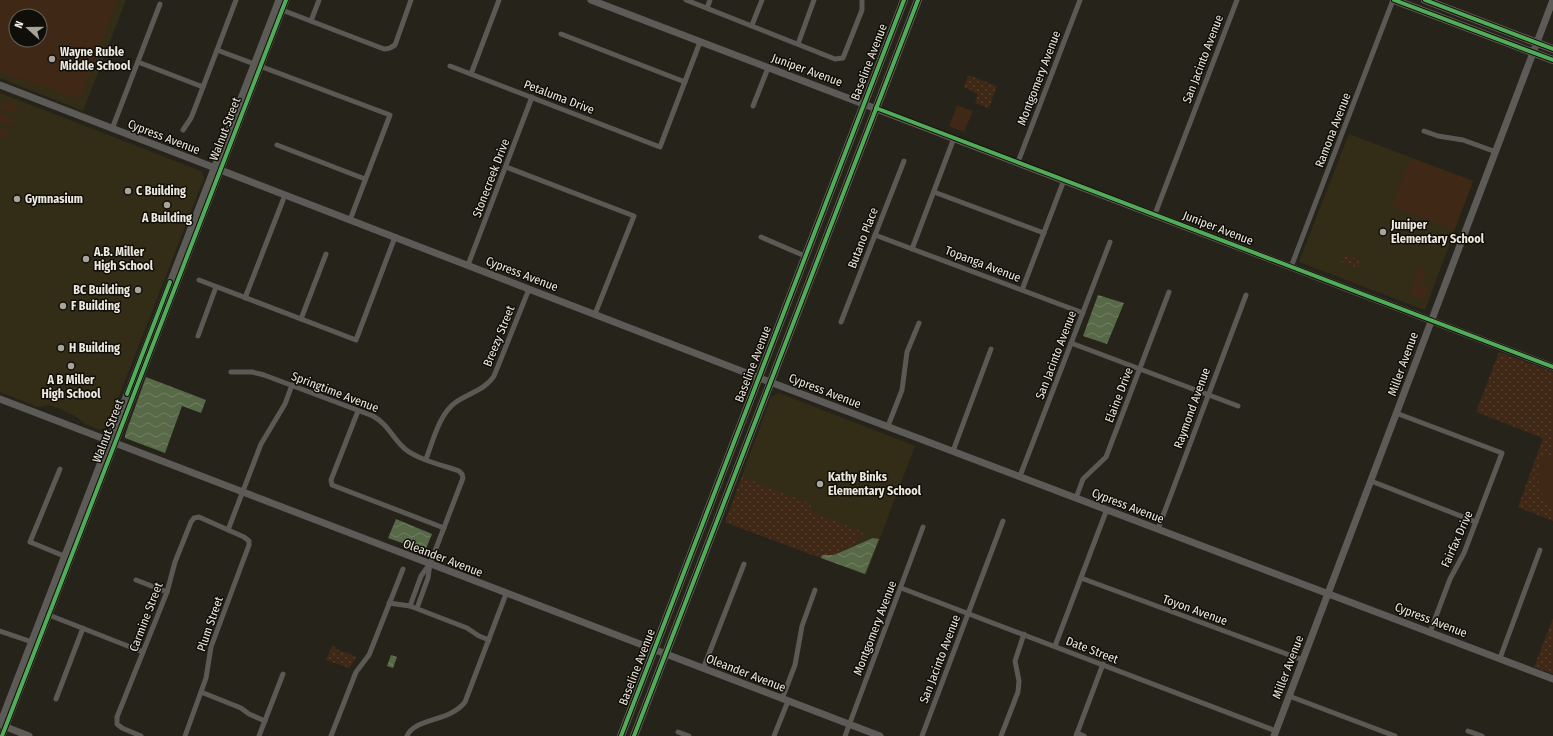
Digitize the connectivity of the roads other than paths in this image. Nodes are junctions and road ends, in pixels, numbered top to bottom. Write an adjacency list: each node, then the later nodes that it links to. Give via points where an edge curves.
1 (236, 0): 30 (street)
2 (279, 0): 34 (street, Walnut Street)
3 (286, 0): 22 (street, Walnut Street)
4 (319, 0): 23 (street)
5 (410, 0): 23 (street, via 392,48 384,49)
6 (499, 0): 37 (street)
7 (591, 0): 26 (street, Juniper Avenue)
8 (686, 0): 21 (street)
9 (710, 0): 21 (street)
10 (762, 0): 24 (street)
11 (814, 0): 28 (street)
12 (904, 0): 42 (main road, Baseline Avenue)
13 (918, 0): 44 (main road, Baseline Avenue)
14 (1080, 0): 52 (street, Montgomery Avenue)
15 (1236, 0): 59 (street, San Jacinto Avenue)
16 (1393, 0): 31 (main road); 70 (street, Ramona Avenue)
17 (1425, 0): 27 (main road)
18 (1553, 0): 27 (street, Miller Avenue)
19 (863, 1): 28 (street, via 862,10 843,58 835,58)
20 (160, 4): 33 (street)
21 (707, 8): 24 (street)
22 (282, 10): 23 (street); 34 (street, Walnut Street)
23 (311, 21)
24 (752, 25): 28 (street)
25 (561, 34): 38 (street)
26 (700, 42): 36 (street, Juniper Avenue); 38 (street)
27 (1536, 43): 29 (main road); 31 (street, Miller Avenue)
28 (798, 44)
29 (1553, 49)
30 (217, 50): 34 (street); 40 (street)
31 (1533, 52): 32 (main road); 50 (street, Miller Avenue)
32 (1553, 60)
33 (138, 62): 40 (street); 45 (street)
34 (258, 64): 54 (street, Walnut Street); 55 (street, via 390,115)
35 (450, 66): 37 (street, Petaluma Drive)
36 (768, 68): 42 (street, Juniper Avenue); 43 (street)
37 (471, 74): 41 (street, Petaluma Drive)
38 (685, 82): 41 (street, Petaluma Drive, via 660,147)
39 (0, 85): 45 (street, Cypress Avenue)
40 (203, 87): 46 (street, via 191,118)
41 (532, 97): 53 (street, Stonecreek Drive)
42 (864, 104): 44 (street, Juniper Avenue); 68 (main road, Baseline Avenue)
43 (753, 106)
44 (876, 108): 48 (street, Juniper Avenue); 91 (main road, Baseline Avenue)
45 (112, 129): 54 (street, Cypress Avenue)
46 (182, 130)
47 (1424, 131): 50 (street, via 1463,140)
48 (954, 138): 52 (street, Juniper Avenue); 57 (street)
49 (277, 145): 55 (street)
50 (1496, 152): 81 (street, Miller Avenue)
51 (904, 161): 62 (street, Butano Place)
52 (1018, 162): 56 (street, Juniper Avenue)
53 (506, 167): 69 (street, Stonecreek Drive); 79 (street, via 634,216)
54 (217, 169): 58 (street, Cypress Avenue); 99 (street, Walnut Street)
55 (365, 179): 60 (street)
56 (1064, 180): 59 (street, Juniper Avenue); 61 (street)
57 (934, 192): 61 (street); 66 (street)
58 (285, 195): 60 (street, Cypress Avenue); 77 (street)
59 (1155, 214): 70 (street, Juniper Avenue)
60 (350, 220): 63 (street, Cypress Avenue)
61 (1044, 233): 74 (street)
62 (875, 235): 66 (street, Topanga Avenue); 82 (street, Butano Place)
63 (395, 237): 69 (street, Cypress Avenue); 80 (street, via 356,340)
64 (761, 237): 68 (street)
65 (1110, 242): 78 (street, San Jacinto Avenue)
66 (912, 248): 74 (street, Topanga Avenue)
67 (326, 254): 80 (street)
68 (805, 256): 90 (main road, Baseline Avenue)
69 (468, 266): 73 (street, Cypress Avenue)
70 (1292, 267): 81 (street, Juniper Avenue)
71 (199, 280): 72 (street)
72 (216, 287): 77 (street); 84 (street)
73 (529, 289): 79 (street, Cypress Avenue); 101 (street, Breezy Street, via 491,381 455,403 446,412)
74 (1022, 290): 78 (street, Topanga Avenue)
75 (1169, 292): 88 (street, Elaine Drive)
76 (1246, 295): 93 (street, Raymond Avenue)
77 (245, 298): 80 (street)
78 (1083, 313): 85 (street, San Jacinto Avenue)
79 (595, 314): 90 (street, Cypress Avenue)
80 (301, 319)
81 (1431, 321): 87 (street, Juniper Avenue); 97 (street, Miller Avenue)
82 (841, 322)
83 (919, 322): 98 (street, via 907,352 902,390)
84 (198, 336)
85 (1071, 343): 88 (street); 103 (street, San Jacinto Avenue)
86 (992, 349): 100 (street)
87 (1553, 367)
88 (1140, 369): 93 (street); 106 (street, Elaine Drive, via 1106,457 1083,479)
89 (231, 372): 92 (street, Springtime Avenue, via 252,372)
90 (759, 377): 91 (street, Cypress Avenue); 140 (main road, Baseline Avenue)
91 (770, 382): 98 (street, Cypress Avenue); 142 (main road, Baseline Avenue)
92 (292, 385): 96 (street, Springtime Avenue); 105 (street, via 285,404 261,444)
93 (1208, 394): 95 (street); 112 (street, Raymond Avenue)
94 (0, 399): 99 (street, Oleander Avenue)
95 (1238, 406)
96 (358, 410): 101 (street, Springtime Avenue, via 380,420 405,449); 111 (street, via 331,480 332,485)
97 (1396, 414): 104 (street, Miller Avenue); 109 (street, Fairfax Drive, via 1502,453)
98 (888, 426): 100 (street, Cypress Avenue)
99 (111, 442): 105 (street, Oleander Avenue); 115 (street, Walnut Street); 132 (street, Walnut Street)
100 (953, 451): 103 (street, Cypress Avenue)
101 (426, 459): 111 (street, Springtime Avenue, via 462,474 463,478)
102 (60, 469): 115 (street, via 30,542)
103 (1020, 476): 106 (street, Cypress Avenue)
104 (1371, 481): 109 (street); 126 (street, Miller Avenue)
105 (242, 492): 113 (street); 116 (street, Oleander Avenue)
106 (1076, 498): 107 (street, Cypress Avenue)
107 (1107, 510): 112 (street, Cypress Avenue); 119 (street)
108 (1003, 521): 131 (street, San Jacinto Avenue)
109 (1476, 522): 135 (street, Fairfax Drive)
110 (923, 527): 123 (street, Montgomery Avenue)
111 (444, 528): 116 (street)
112 (1158, 529): 126 (street, Cypress Avenue)
113 (228, 530): 125 (street, Carmine Street, via 199,517 194,518 175,562); 149 (street, Plum Street, via 249,541 249,549 211,647)
114 (1540, 550): 143 (street)
115 (64, 556): 138 (street, Walnut Street)
116 (430, 564): 121 (street); 122 (street); 127 (street, Oleander Avenue)
117 (744, 564): 146 (street)
118 (403, 569): 128 (street)
119 (1081, 578): 139 (street); 144 (street, Toyon Avenue)
120 (136, 580): 125 (street)
121 (418, 585): 122 (street); 129 (street)
122 (424, 587): 130 (street)
123 (901, 588): 131 (street, Date Street); 154 (street, Montgomery Avenue)
124 (815, 590): 152 (street, via 802,626)
125 (166, 592): 141 (street, Carmine Street)
126 (1328, 593): 135 (street, Cypress Avenue); 144 (street, Miller Avenue)
127 (506, 594): 137 (street); 140 (street, Oleander Avenue)
128 (390, 603): 129 (street); 165 (street, via 369,655 356,672)
129 (410, 606): 130 (street)
130 (417, 608): 137 (street, via 467,628)
131 (968, 613): 136 (street, Date Street); 173 (street, San Jacinto Avenue)
132 (49, 615): 133 (street); 155 (street, Walnut Street)
133 (83, 628): 141 (street); 151 (street)
134 (0, 631): 138 (street)
135 (1430, 632): 143 (street, Cypress Avenue)
136 (1024, 634): 139 (street, Date Street); 174 (street, via 1015,661 1019,681 1018,692)
137 (489, 640): 166 (street, via 461,708 417,726)
138 (32, 642): 155 (street, Walnut Street)
139 (1055, 646): 145 (street, Date Street)
140 (654, 650): 142 (street, Oleander Avenue); 167 (main road, Baseline Avenue)
141 (143, 652): 162 (street, Carmine Street, via 117,717 117,724 122,728)
142 (666, 655): 146 (street, Oleander Avenue); 168 (main road, Baseline Avenue)
143 (1500, 658): 148 (street, Cypress Avenue)
144 (1303, 660): 150 (street, Miller Avenue)
145 (1103, 664): 158 (street, Date Street); 159 (street)
146 (703, 669): 152 (street, Oleander Avenue)
147 (283, 674): 153 (street)
148 (1553, 679)
149 (201, 692): 153 (street, via 242,708); 163 (street, Plum Street)
150 (1289, 696): 158 (street, Miller Avenue); 176 (street)
151 (56, 699)
152 (785, 700): 154 (street, Oleander Avenue); 170 (street)
153 (265, 721): 164 (street)
154 (849, 724): 171 (street, Montgomery Avenue); 172 (street, Oleander Avenue)
155 (2, 725): 160 (street, Walnut Street); 161 (street)
156 (1468, 731): 177 (street)
157 (678, 732): 169 (street)
158 (1275, 733)
159 (1076, 735): 175 (street)
160 (1, 736)
161 (29, 736)
162 (141, 736)
163 (185, 736)
164 (259, 736)
165 (331, 736)
166 (407, 736)
167 (621, 736)
168 (634, 736)
169 (689, 736)
170 (774, 736)
171 (845, 736)
172 (880, 736)
173 (922, 736)
174 (1001, 736)
175 (1084, 736)
176 (1396, 736)
177 (1482, 736)

